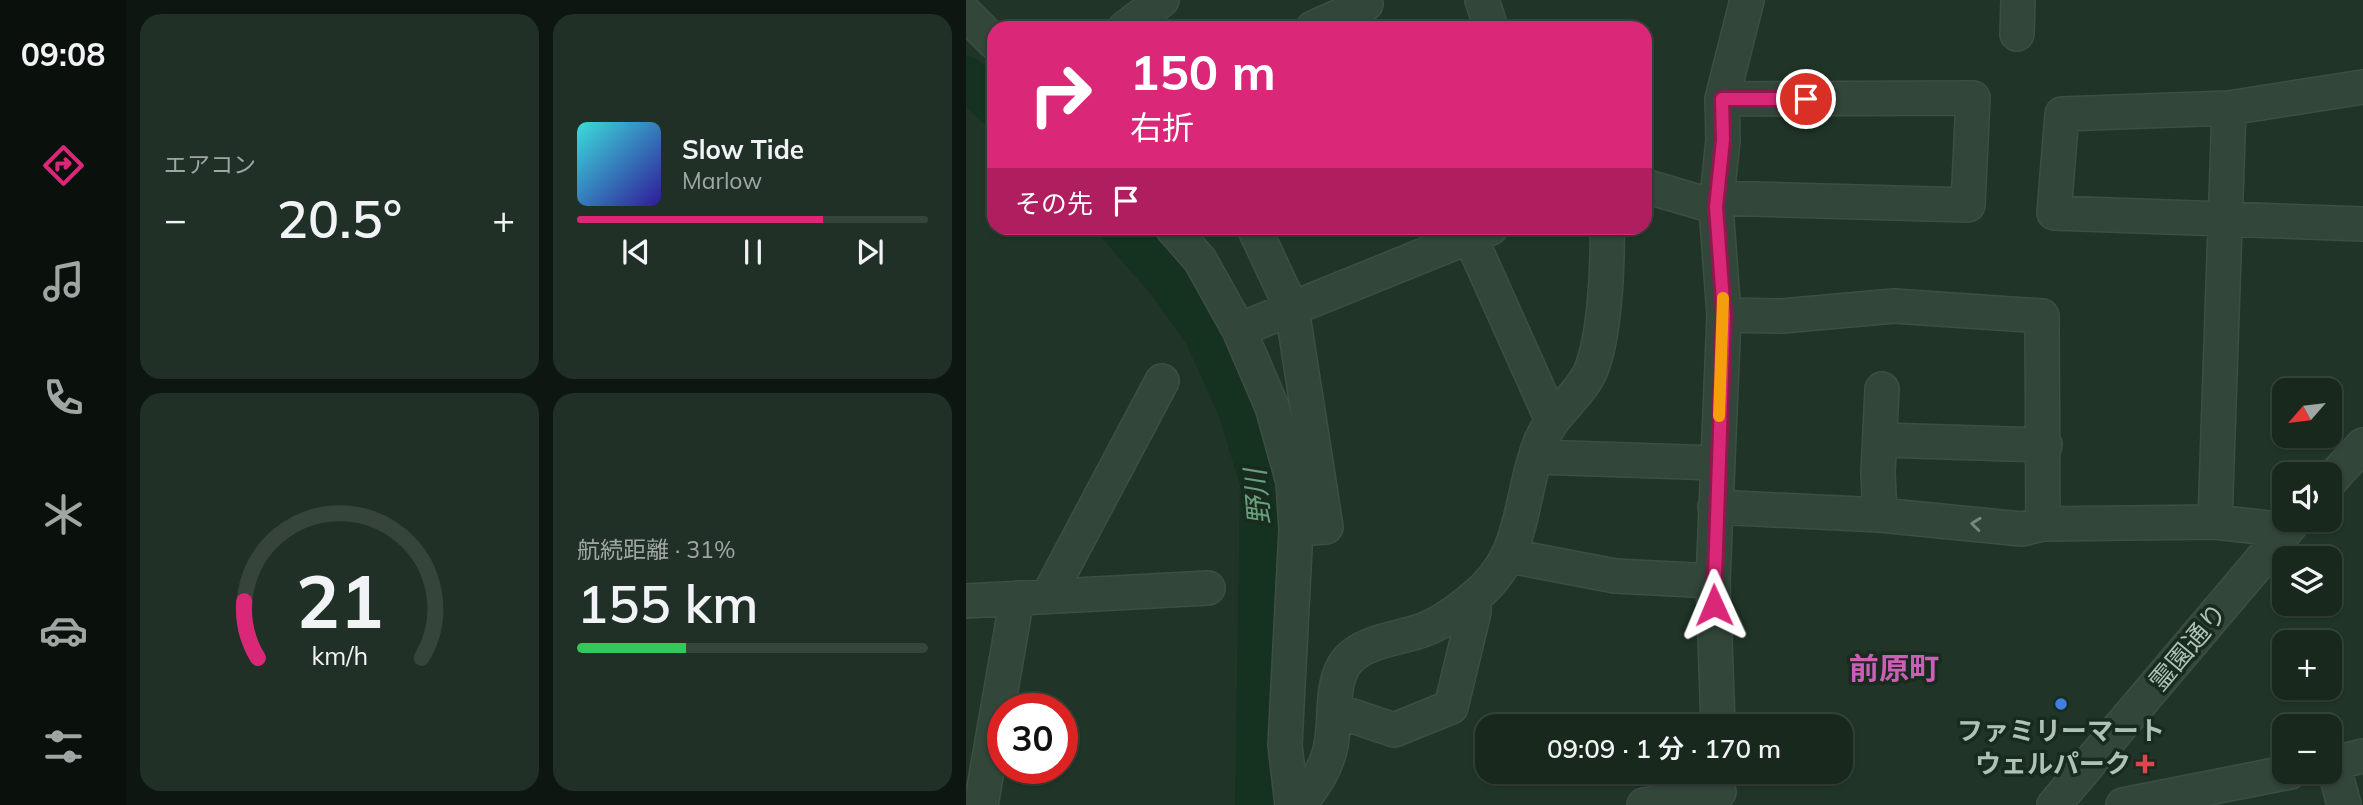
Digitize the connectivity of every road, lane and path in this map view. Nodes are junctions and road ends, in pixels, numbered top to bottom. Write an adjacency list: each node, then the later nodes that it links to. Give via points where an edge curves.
1 (1162, 0): 7 (street)
2 (1482, 0): 9 (street)
3 (1747, 0): 13 (street)
4 (2018, 0): 10 (street)
5 (1370, 11): 8 (street)
6 (966, 14): 11 (street)
7 (1134, 21)
8 (1336, 21)
9 (1489, 21)
10 (2017, 34)
11 (987, 35)
12 (2363, 87): 14 (street)
13 (1722, 99): 16 (street); 16 (street, via 1973,98 1968,205)
14 (2229, 107): 17 (street); 17 (street, via 2062,114 2054,213)
15 (1652, 188): 16 (street)
16 (1716, 203): 25 (street)
17 (2224, 220): 18 (street); 38 (street)
18 (2363, 224)
19 (1178, 235): 26 (street, via 1200,260)
20 (1257, 235): 24 (street)
21 (1464, 235): 24 (street)
22 (1478, 235): 29 (street)
23 (1607, 235): 29 (street, via 1598,345 1587,378)
24 (1292, 309): 26 (street); 41 (street, via 1326,527)
25 (1724, 315): 31 (street, via 1782,316 1894,306 2042,316); 34 (street)
26 (1239, 330): 41 (street, via 1272,407 1293,482)
27 (1162, 381): 46 (street)
28 (1882, 389): 30 (street)
29 (1552, 420): 33 (street)
30 (1882, 440): 31 (street); 37 (street)
31 (2045, 445): 39 (street)
32 (2363, 445): 35 (street)
33 (1536, 457): 34 (street); 43 (street)
34 (1717, 463): 36 (street)
35 (2342, 468)
36 (1715, 508): 37 (street); 44 (street)
37 (1880, 515): 39 (street, one-way to 37, via 2022,528)
38 (2215, 522): 39 (street); 40 (street)
39 (2043, 524)
40 (2272, 524)
41 (1296, 529): 56 (street, via 1285,745)
42 (2284, 532): 59 (street, 霊園通り)
43 (1510, 556): 44 (street, via 1615,576); 47 (street)
44 (1713, 581): 50 (street)
45 (1208, 588): 46 (street)
46 (1032, 597): 48 (street); 55 (street)
47 (1474, 598): 49 (street, via 1426,629 1355,653 1343,667); 49 (street, via 1451,706 1394,730)
48 (966, 601)
49 (1335, 710): 57 (street, via 1331,748 1317,782)
50 (1718, 714)
51 (2342, 761): 61 (street)
52 (2272, 776): 54 (street)
53 (1719, 789): 58 (street)
54 (2164, 801): 60 (street)
55 (981, 805)
56 (1292, 805)
57 (1299, 805)
58 (1644, 805)
59 (2054, 805)
60 (2123, 805)
61 (2344, 805)

